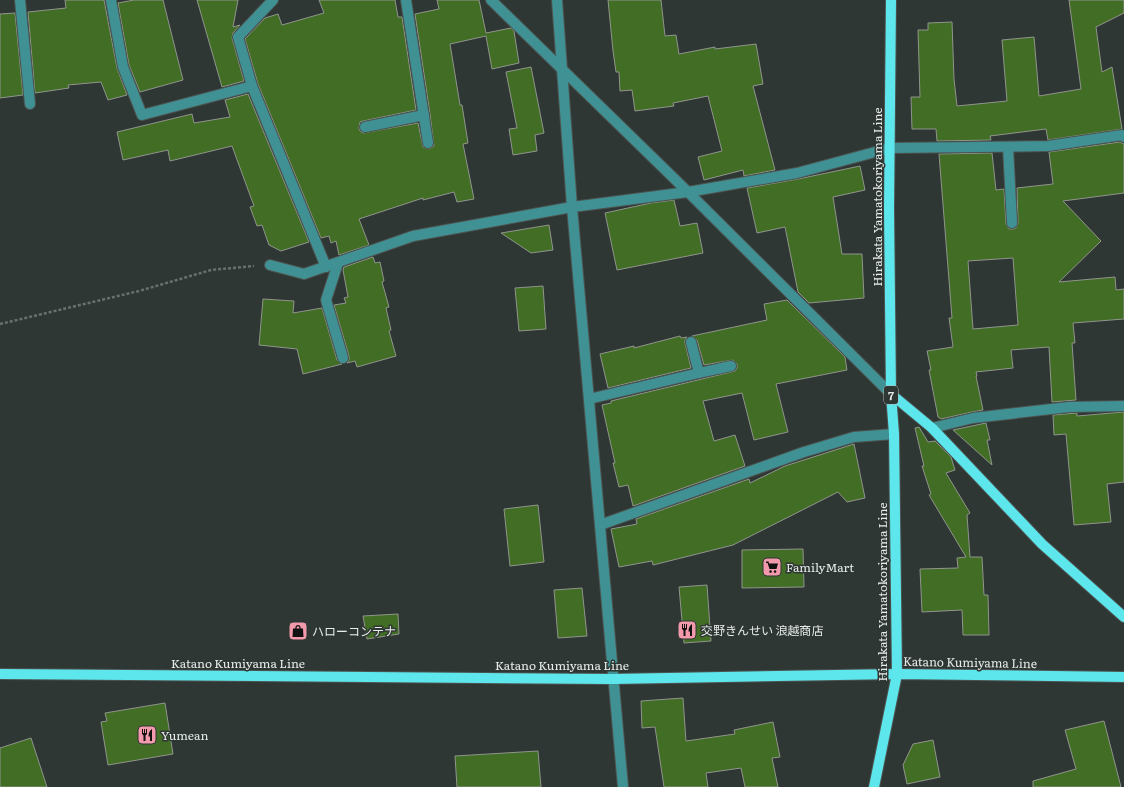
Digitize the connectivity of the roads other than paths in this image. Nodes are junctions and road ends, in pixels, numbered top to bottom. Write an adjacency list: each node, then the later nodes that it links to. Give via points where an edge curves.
1 (20, 0): 10 (street)
2 (111, 0): 9 (street, via 123,67 142,115)
3 (273, 0): 9 (street, via 238,37)
4 (406, 0): 11 (street)
5 (490, 0): 8 (street)
6 (557, 0): 8 (street)
7 (891, 0): 16 (main road, Hirakata Yamatokoriyama Line / 7)
8 (562, 69): 17 (street); 18 (street)
9 (252, 86): 22 (street)
10 (30, 104)
11 (424, 115): 12 (street); 14 (street)
12 (365, 127)
13 (1124, 137): 15 (street, via 1122,135 1048,146)
14 (428, 143)
15 (1008, 147): 16 (street); 19 (street)
16 (890, 148): 17 (street, via 797,173); 27 (main road, Hirakata Yamatokoriyama Line / 7)
17 (688, 192): 18 (street); 27 (street)
18 (572, 207): 20 (street, via 413,236); 28 (street)
19 (1012, 222)
20 (338, 262): 22 (street); 24 (street, via 326,300)
21 (270, 265): 22 (street, via 304,274)
22 (326, 266)
23 (691, 342): 26 (street)
24 (342, 358)
25 (731, 366): 26 (street)
26 (699, 372): 28 (street)
27 (890, 394): 30 (main road, 7); 31 (main road, Hirakata Yamatokoriyama Line / 7)
28 (589, 399): 32 (street)
29 (1124, 406): 30 (street, via 1069,407 973,418)
30 (932, 428): 33 (main road, 7, via 1042,544)
31 (894, 434): 32 (street, via 854,438 804,452); 35 (main road, Hirakata Yamatokoriyama Line / 7)
32 (600, 525): 37 (street)
33 (1124, 617)
34 (0, 674): 37 (main road, Katano Kumiyama Line)
35 (897, 674): 36 (main road, Katano Kumiyama Line); 37 (main road, Katano Kumiyama Line); 39 (main road, Hirakata Yamatokoriyama Line / 7)
36 (1124, 678)
37 (612, 679): 38 (street)
38 (623, 787)
39 (874, 787)

